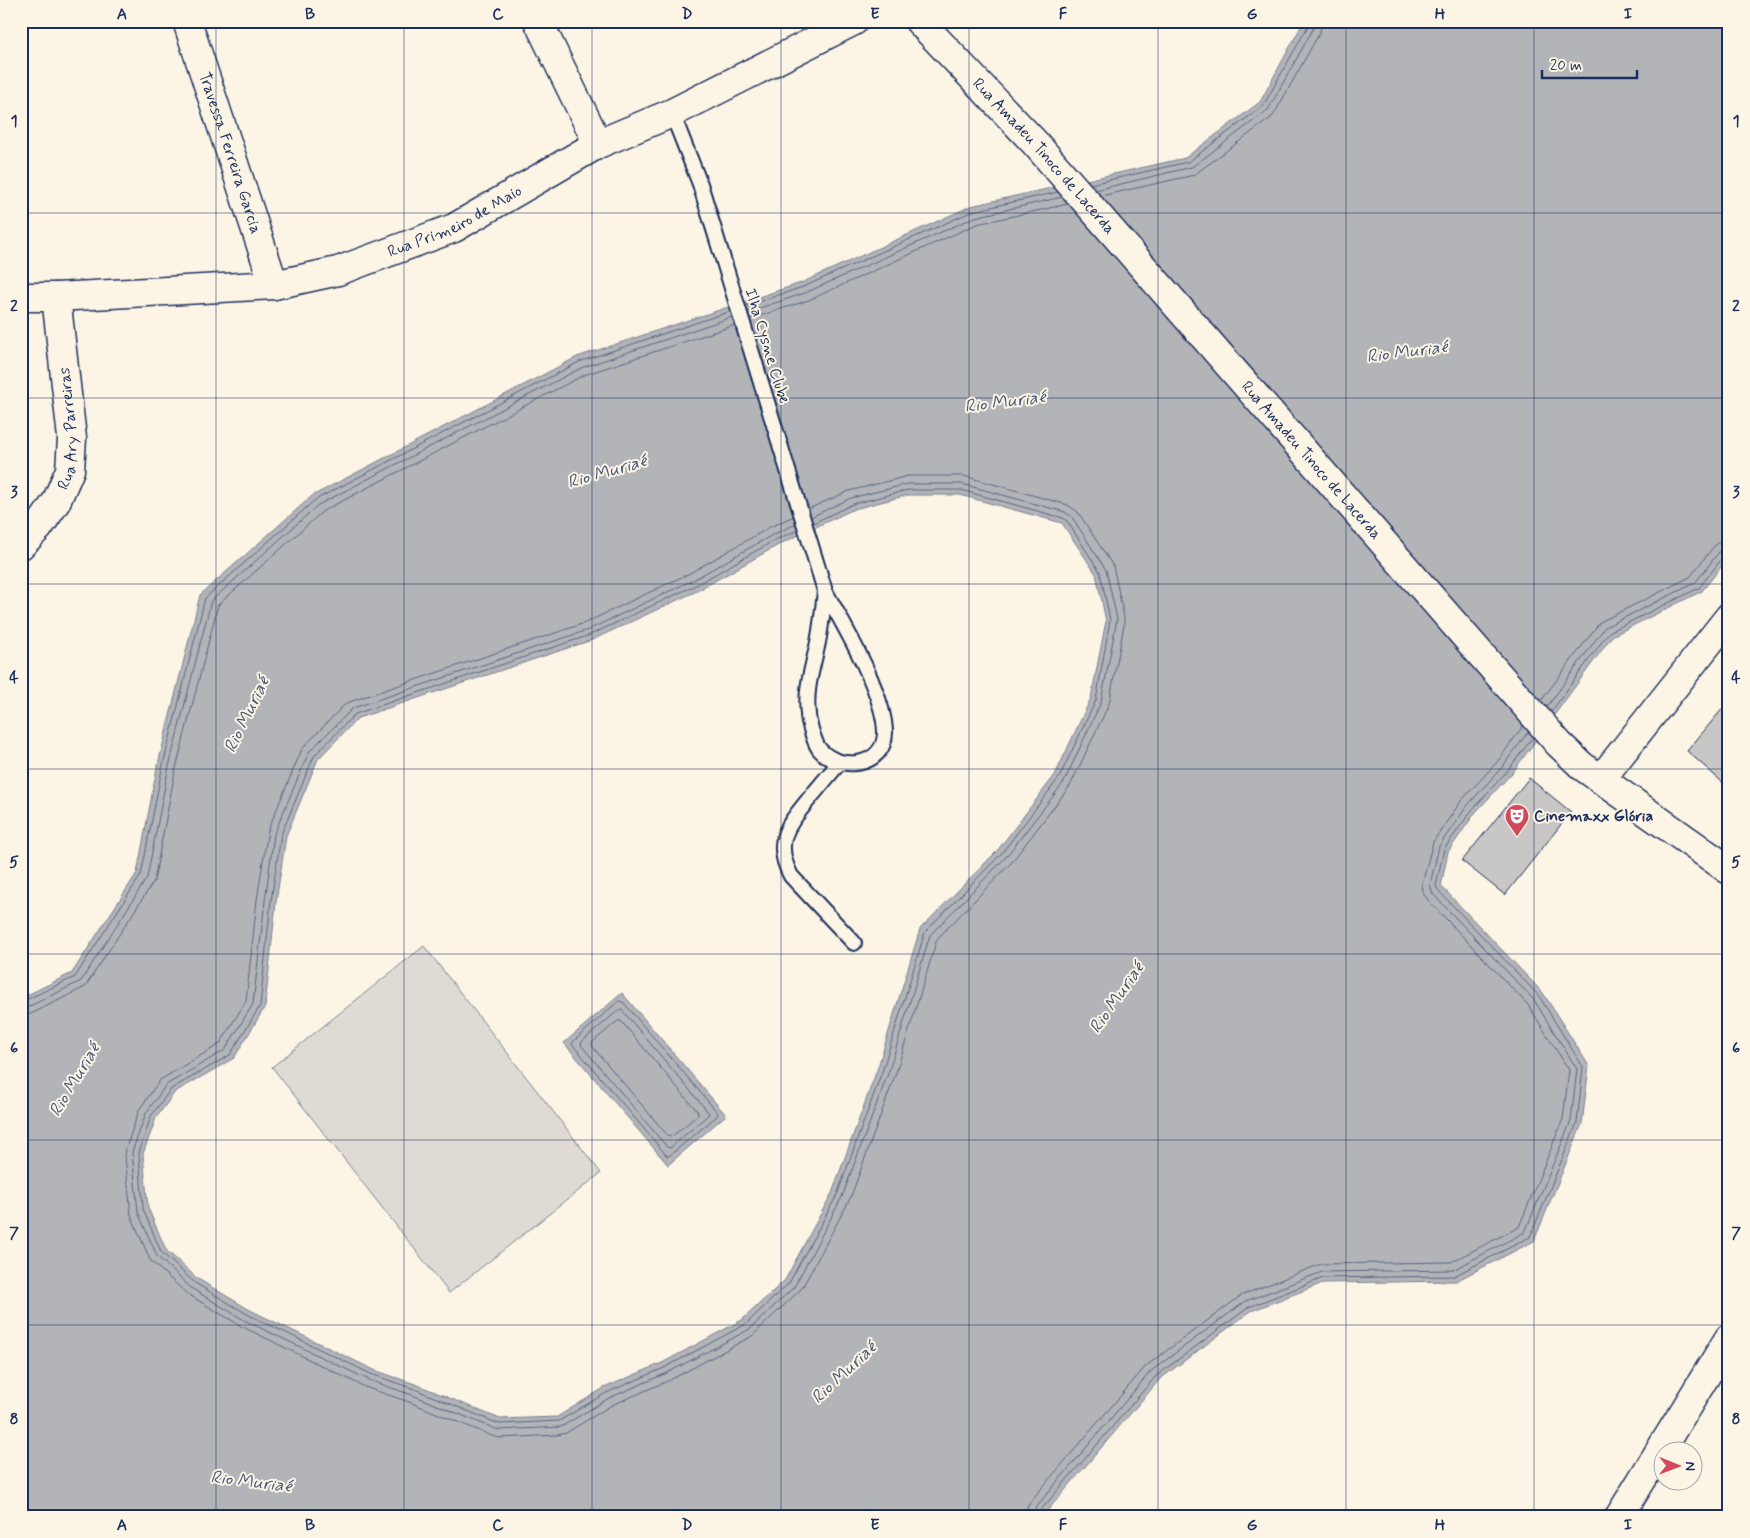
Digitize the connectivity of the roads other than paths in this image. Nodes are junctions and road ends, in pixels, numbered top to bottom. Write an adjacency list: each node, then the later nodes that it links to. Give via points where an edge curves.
1 (186, 21): 7 (main road, Travessa Ferreira Garcia)
2 (538, 21): 6 (main road)
3 (854, 21): 5 (main road, Rua Primeiro de Maio)
4 (919, 21): 14 (main road, Rua Amadeu Tinoco de Lacerda, via 1034,143 1559,744)
5 (672, 113): 6 (main road, Rua Primeiro de Maio); 11 (lane, Ilha Cysne Clube, via 700,184)
6 (598, 144): 7 (main road, Rua Primeiro de Maio, via 454,228 338,271)
7 (274, 284): 9 (main road, Rua Primeiro de Maio)
8 (21, 297): 9 (main road, Rua Primeiro de Maio)
9 (56, 297): 10 (main road, Rua Ary Parreiras, via 72,438 70,470 56,502 40,527)
10 (21, 545)
11 (825, 590): 13 (lane, Ilha Cysne Clube, via 818,646 808,682 808,715 818,748); 13 (lane, Ilha Cysne Clube, via 880,702 885,730 884,744 876,754 852,764)
12 (1729, 617): 14 (main road)
13 (839, 762): 16 (lane, via 790,822 782,849 792,876)
14 (1601, 779): 15 (main road, Rua Amadeu Tinoco de Lacerda)
15 (1729, 870)
16 (854, 943)
17 (1729, 1338): 18 (main road)
18 (1619, 1517)

